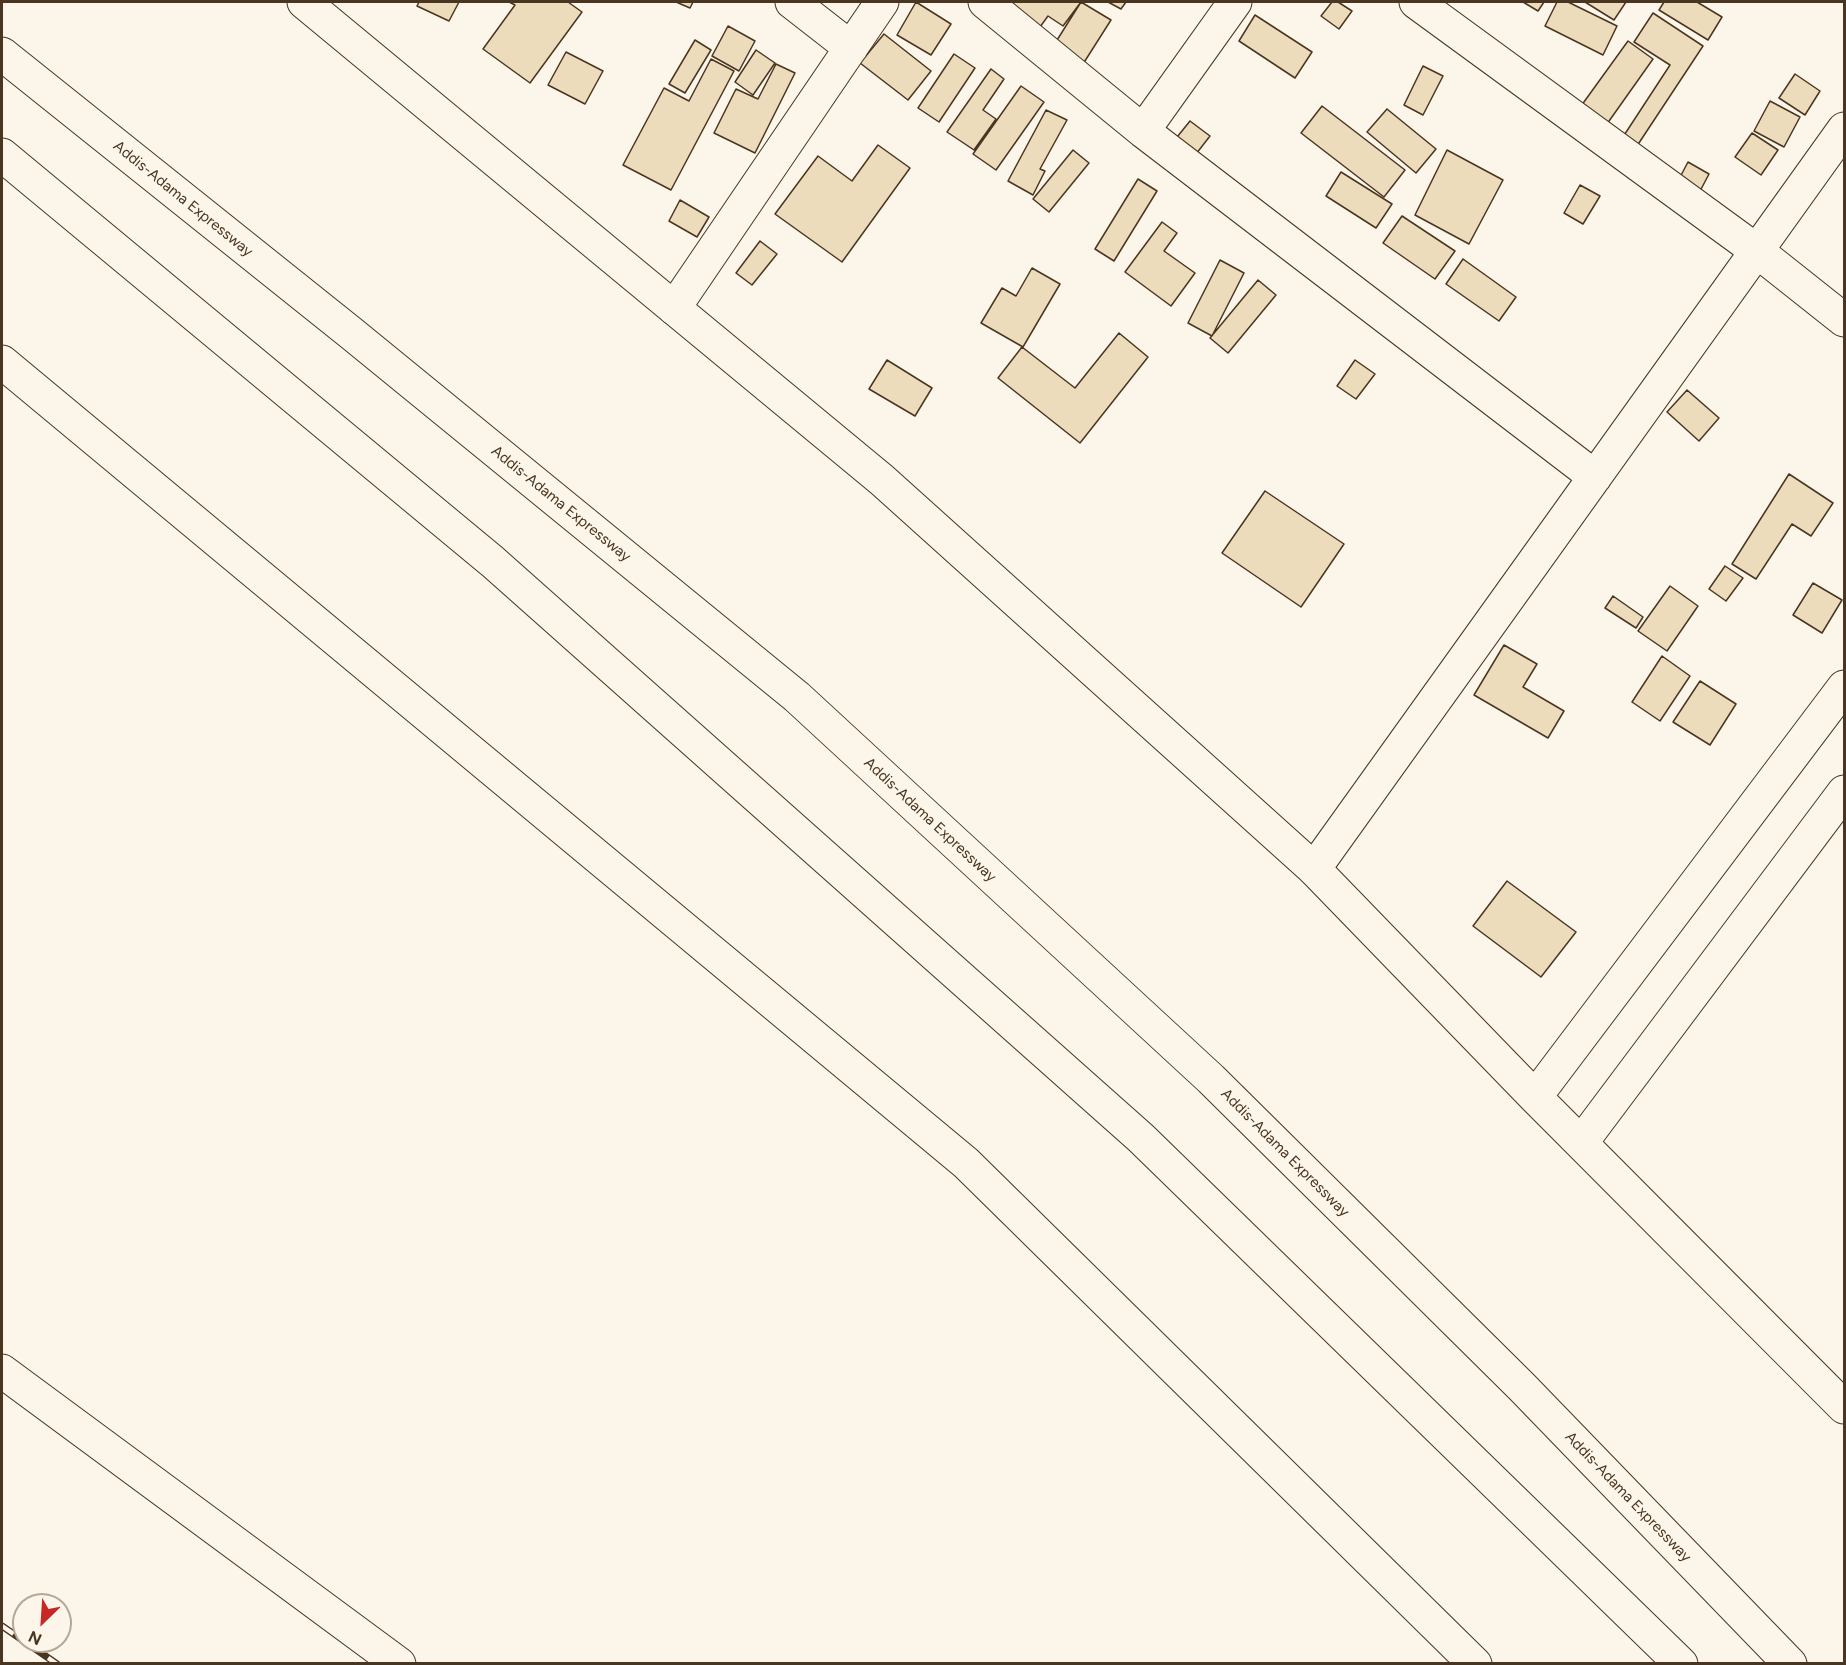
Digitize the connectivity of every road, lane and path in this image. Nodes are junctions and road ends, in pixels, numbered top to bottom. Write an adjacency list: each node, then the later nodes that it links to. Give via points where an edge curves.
1 (304, 2): 13 (main road)
2 (792, 2): 7 (main road)
3 (882, 2): 7 (main road)
4 (985, 2): 10 (main road)
5 (1235, 2): 10 (main road)
6 (1416, 2): 12 (main road)
7 (851, 48): 13 (main road)
8 (2, 54): 27 (main road, Addis-Adama Expressway, via 797,697 1210,1079 1522,1387)
9 (1845, 129): 12 (main road)
10 (1143, 131): 16 (main road)
11 (2, 155): 26 (main road, via 493,562 1132,1130)
12 (1757, 251): 14 (main road); 16 (main road)
13 (674, 308): 19 (main road, via 882,480)
14 (1845, 320)
15 (2, 362): 25 (main road, via 966,1163)
16 (1595, 477): 19 (main road)
17 (1845, 687): 20 (main road)
18 (1845, 792): 21 (main road)
19 (1314, 869): 20 (main road)
20 (1535, 1097): 21 (main road)
21 (1581, 1143): 23 (main road)
22 (2, 1371): 24 (main road)
23 (1845, 1407)
24 (399, 1664)
25 (1475, 1664)
26 (1681, 1664)
27 (1790, 1664)

